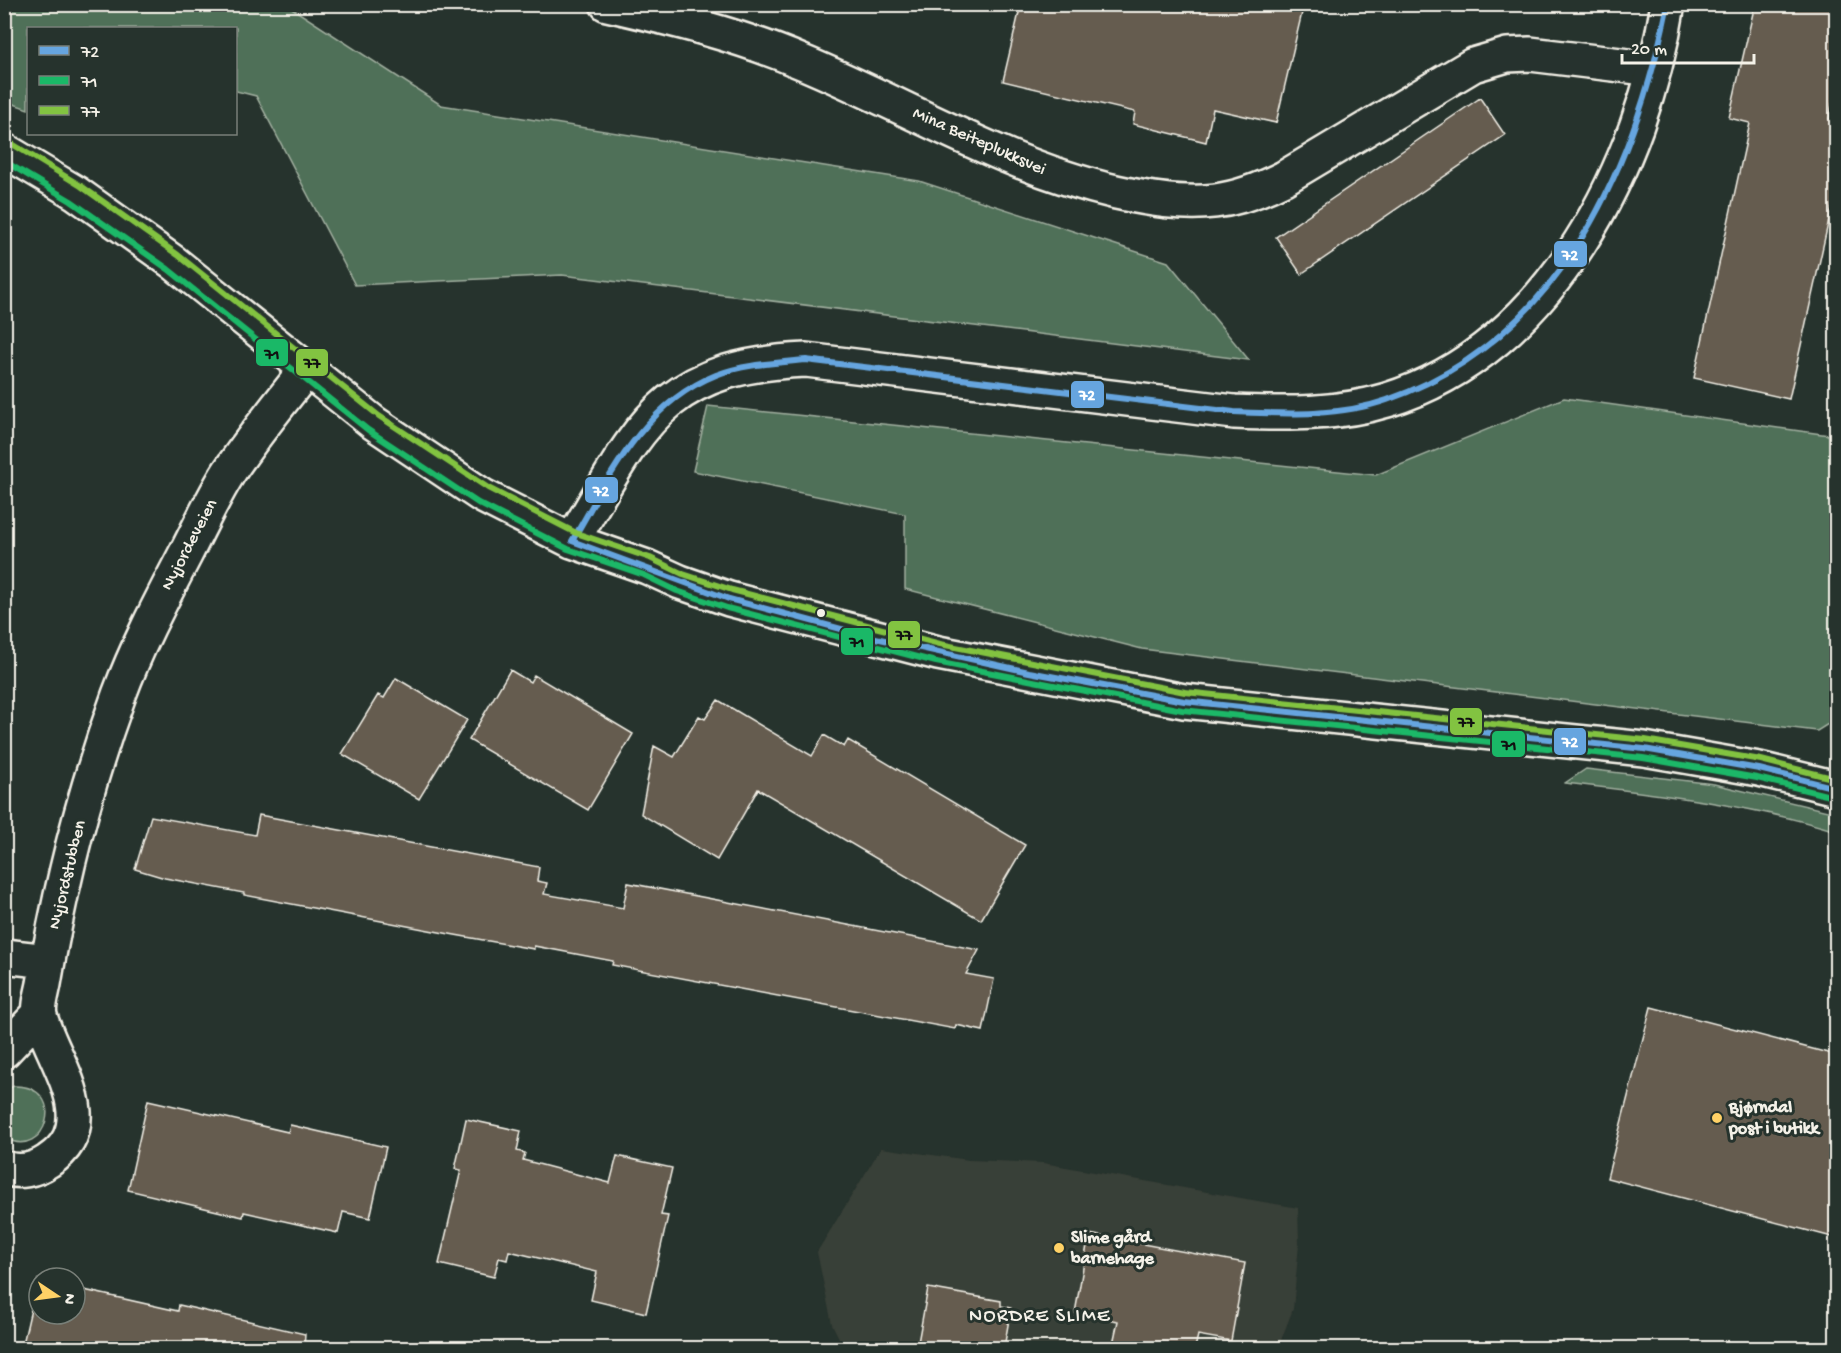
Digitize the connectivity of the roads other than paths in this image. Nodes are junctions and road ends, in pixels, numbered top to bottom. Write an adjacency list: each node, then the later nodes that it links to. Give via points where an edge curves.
1 (607, 4): 3 (street, Mina Beiteplukksvei, via 762,45 847,81 990,151 1052,175 1130,195 1185,202 1237,198 1284,178 1473,65 1499,57 1530,54)
2 (1668, 4): 3 (street)
3 (1654, 69): 6 (street, via 1641,114 1594,218 1540,299 1483,351 1418,388 1358,407 1280,414 1233,412 806,360 748,365 694,383 658,410 627,449)
4 (4, 150): 5 (street, via 76,193 173,262)
5 (307, 369): 6 (street, via 374,423 483,496); 7 (street, Nyjordeveien, via 228,474 154,616 119,695)
6 (572, 542): 8 (street, via 729,599 872,638 1029,672 1184,701 1644,749 1759,769)
7 (105, 739): 10 (street, Nyjordstubben, via 63,885)
8 (1836, 788)
9 (4, 956): 10 (street)
10 (48, 961): 11 (street, Nyjordstubben)
11 (39, 1014): 12 (street); 13 (street, via 73,1099 72,1133 57,1156 45,1164 22,1171)
12 (4, 1051)
13 (4, 1168)

